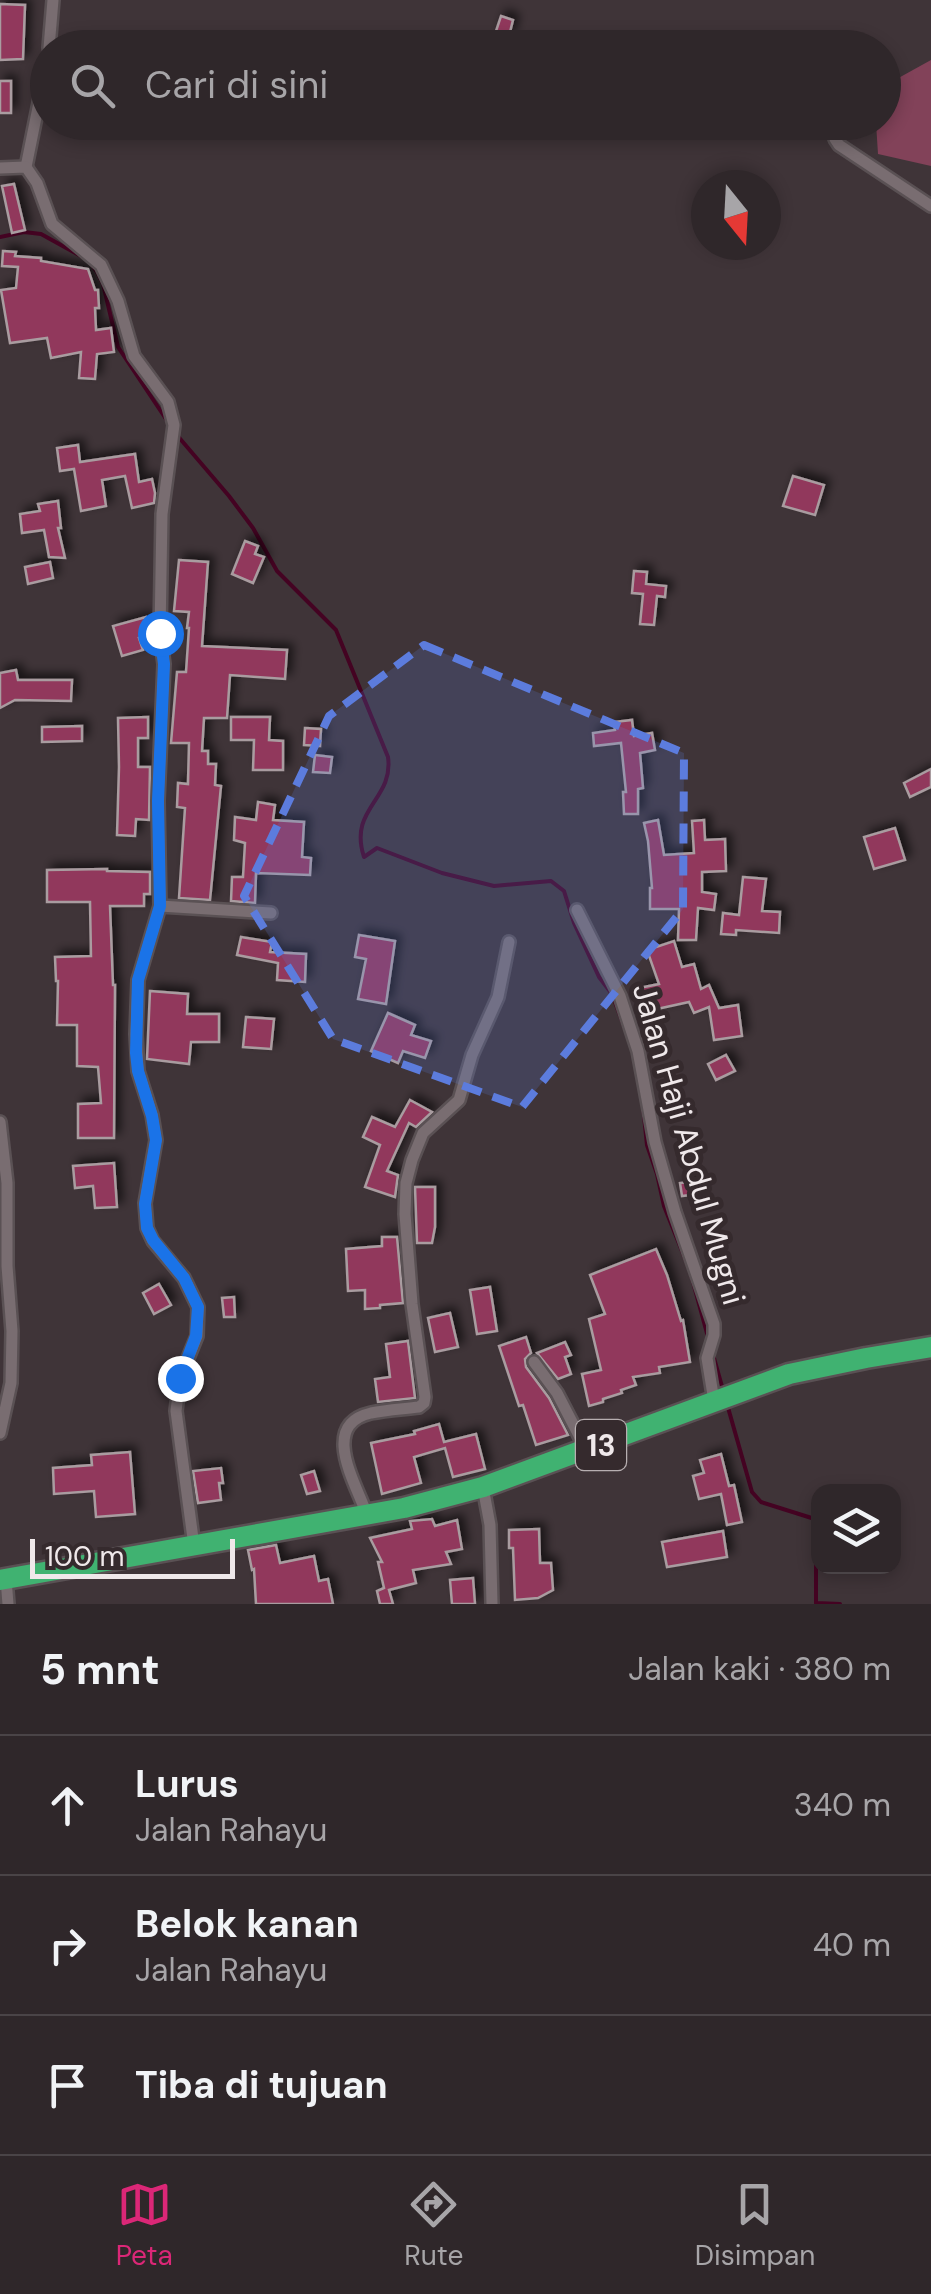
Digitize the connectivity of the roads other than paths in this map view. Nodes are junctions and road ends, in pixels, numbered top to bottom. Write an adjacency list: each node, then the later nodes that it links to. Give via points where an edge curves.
1 (53, 0): 2 (street)
2 (50, 30)
3 (31, 140): 5 (street)
4 (836, 140): 7 (street)
5 (26, 167): 6 (street); 8 (street, via 52,224 101,265 134,356 168,402 173,430 162,514)
6 (0, 168)
7 (931, 206)
8 (160, 906): 10 (street); 20 (street, via 141,966 137,1016 138,1071 156,1140 145,1217 198,1307 176,1411)
9 (577, 910): 15 (street, Jalan Haji Abdul Mugni, via 620,996 638,1051 656,1142 714,1324 708,1354)
10 (271, 914)
11 (508, 942): 19 (street, via 498,997 459,1100 423,1134 406,1183 424,1403 370,1413 345,1429 348,1467)
12 (0, 1122): 16 (street, via 12,1331)
13 (931, 1348): 15 (highway, 13, via 789,1374)
14 (534, 1362): 17 (street)
15 (722, 1398): 17 (highway, 13)
16 (0, 1433)
17 (587, 1450): 18 (highway, 13)
18 (483, 1487): 19 (highway, 13); 23 (street)
19 (366, 1515): 20 (highway, 13)
20 (194, 1546): 21 (highway, 13)
21 (3, 1580): 22 (street)
22 (8, 1604)
23 (492, 1604)

